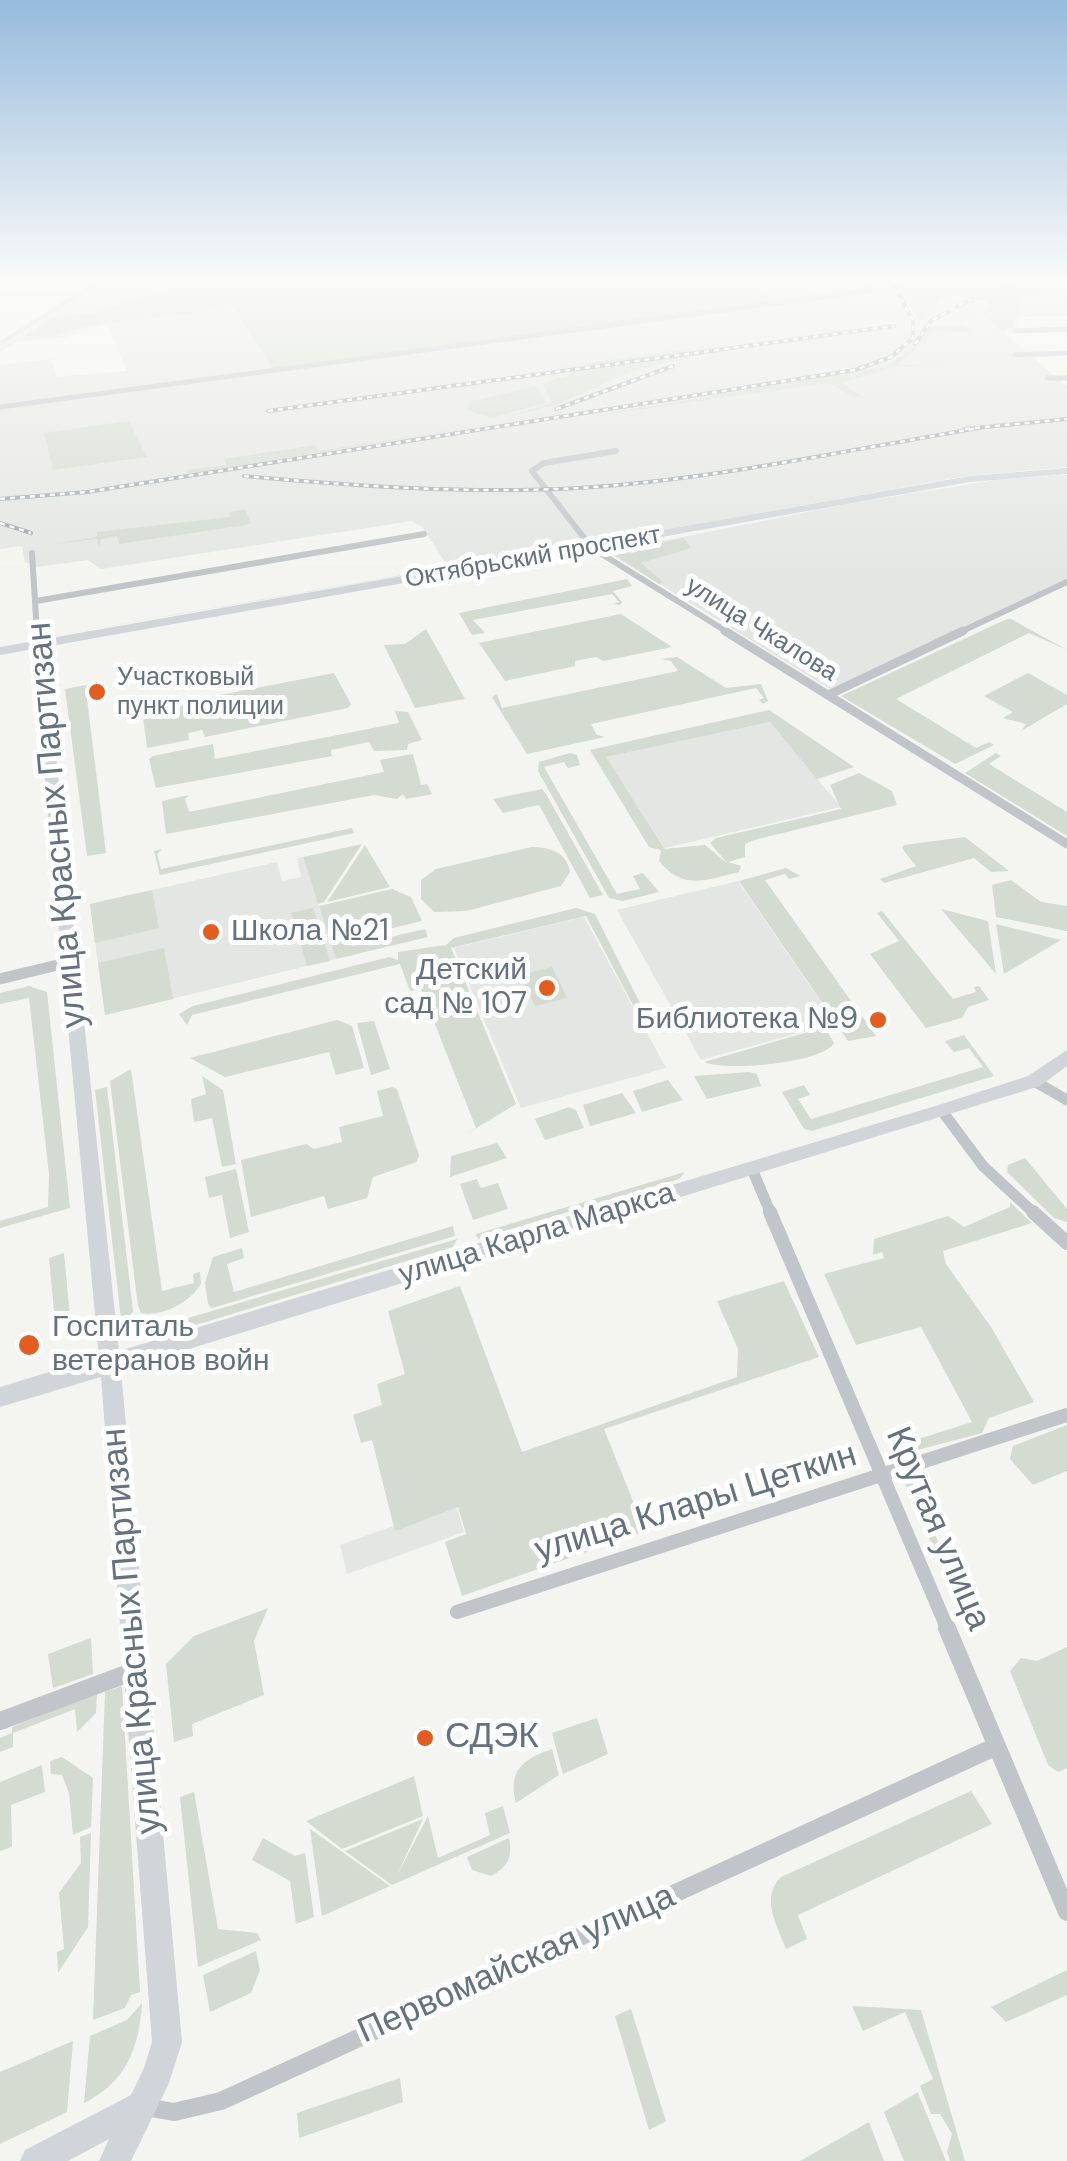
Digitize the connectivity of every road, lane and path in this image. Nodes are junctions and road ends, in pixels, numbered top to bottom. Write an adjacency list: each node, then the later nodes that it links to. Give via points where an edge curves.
1 (218, 378): 4 (street)
2 (1048, 378): 3 (street)
3 (1067, 378)
4 (0, 407)
5 (616, 451): 8 (street, улица Чкалова, via 544,463 532,471)
6 (1067, 471): 8 (street, Октябрьский проспект, via 970,480)
7 (424, 534): 11 (street)
8 (592, 548): 12 (street, Октябрьский проспект); 14 (street, улица Чкалова)
9 (32, 554): 11 (street, улица Красных Партизан)
10 (1067, 582): 14 (street)
11 (36, 601): 12 (street, улица Красных Партизан)
12 (38, 644): 13 (street, Октябрьский проспект); 16 (street, улица Красных Партизан)
13 (0, 651)
14 (828, 695): 15 (street, улица Чкалова)
15 (1067, 844)
16 (70, 962): 17 (street); 24 (street, улица Красных Партизан)
17 (0, 979)
18 (1067, 1057): 19 (street, улица Карла Маркса)
19 (1034, 1081): 20 (street); 21 (street, улица Карла Маркса)
20 (1067, 1100)
21 (942, 1112): 22 (street, улица Карла Маркса); 23 (street, via 983,1166)
22 (752, 1169): 24 (street, улица Карла Маркса); 27 (street, Крутая улица)
23 (1067, 1243)
24 (110, 1362): 25 (street, улица Карла Маркса); 29 (street, улица Красных Партизан)
25 (0, 1397)
26 (1067, 1415): 27 (street, улица Клары Цеткин)
27 (883, 1476): 28 (street, улица Клары Цеткин); 31 (street, Крутая улица)
28 (457, 1612)
29 (137, 1670): 30 (street); 33 (street, улица Красных Партизан, via 167,2042)
30 (0, 1722)
31 (997, 1746): 32 (street, Крутая улица); 33 (street, Первомайская улица, via 221,2101 190,2111)
32 (1067, 1912)
33 (141, 2106): 34 (street); 35 (street, улица Красных Партизан)
34 (36, 2161)
35 (115, 2161)

